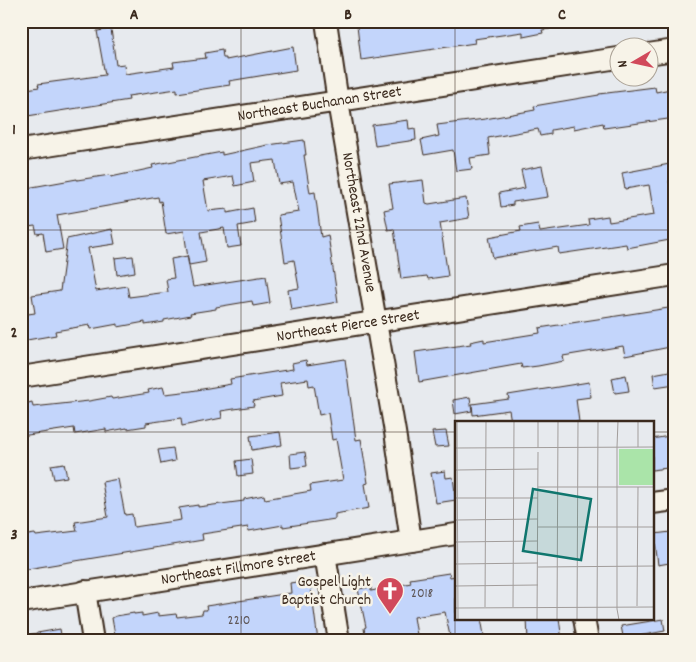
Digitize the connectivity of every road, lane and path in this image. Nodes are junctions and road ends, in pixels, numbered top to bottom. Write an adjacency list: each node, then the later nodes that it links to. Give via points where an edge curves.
1 (326, 21): 5 (street, Northeast 22nd Avenue)
2 (675, 50): 3 (street)
3 (658, 53)
4 (608, 60): 5 (street, Northeast Buchanan Street)
5 (338, 102): 6 (street, Northeast Buchanan Street); 8 (street, Northeast 22nd Avenue)
6 (21, 150)
7 (675, 275): 8 (street, Northeast Pierce Street)
8 (376, 321): 9 (street, Northeast Pierce Street); 13 (street, Northeast 22nd Avenue)
9 (21, 377)
10 (675, 500): 11 (street)
11 (654, 503)
12 (455, 534): 13 (street, Northeast Fillmore Street)
13 (411, 540): 14 (street, Northeast Fillmore Street)
14 (325, 554): 15 (street, Northeast Fillmore Street); 19 (street)
15 (85, 591): 16 (street, Northeast Fillmore Street); 18 (street)
16 (21, 602)
17 (584, 620): 20 (street)
18 (94, 641)
19 (339, 641)
20 (588, 641)

